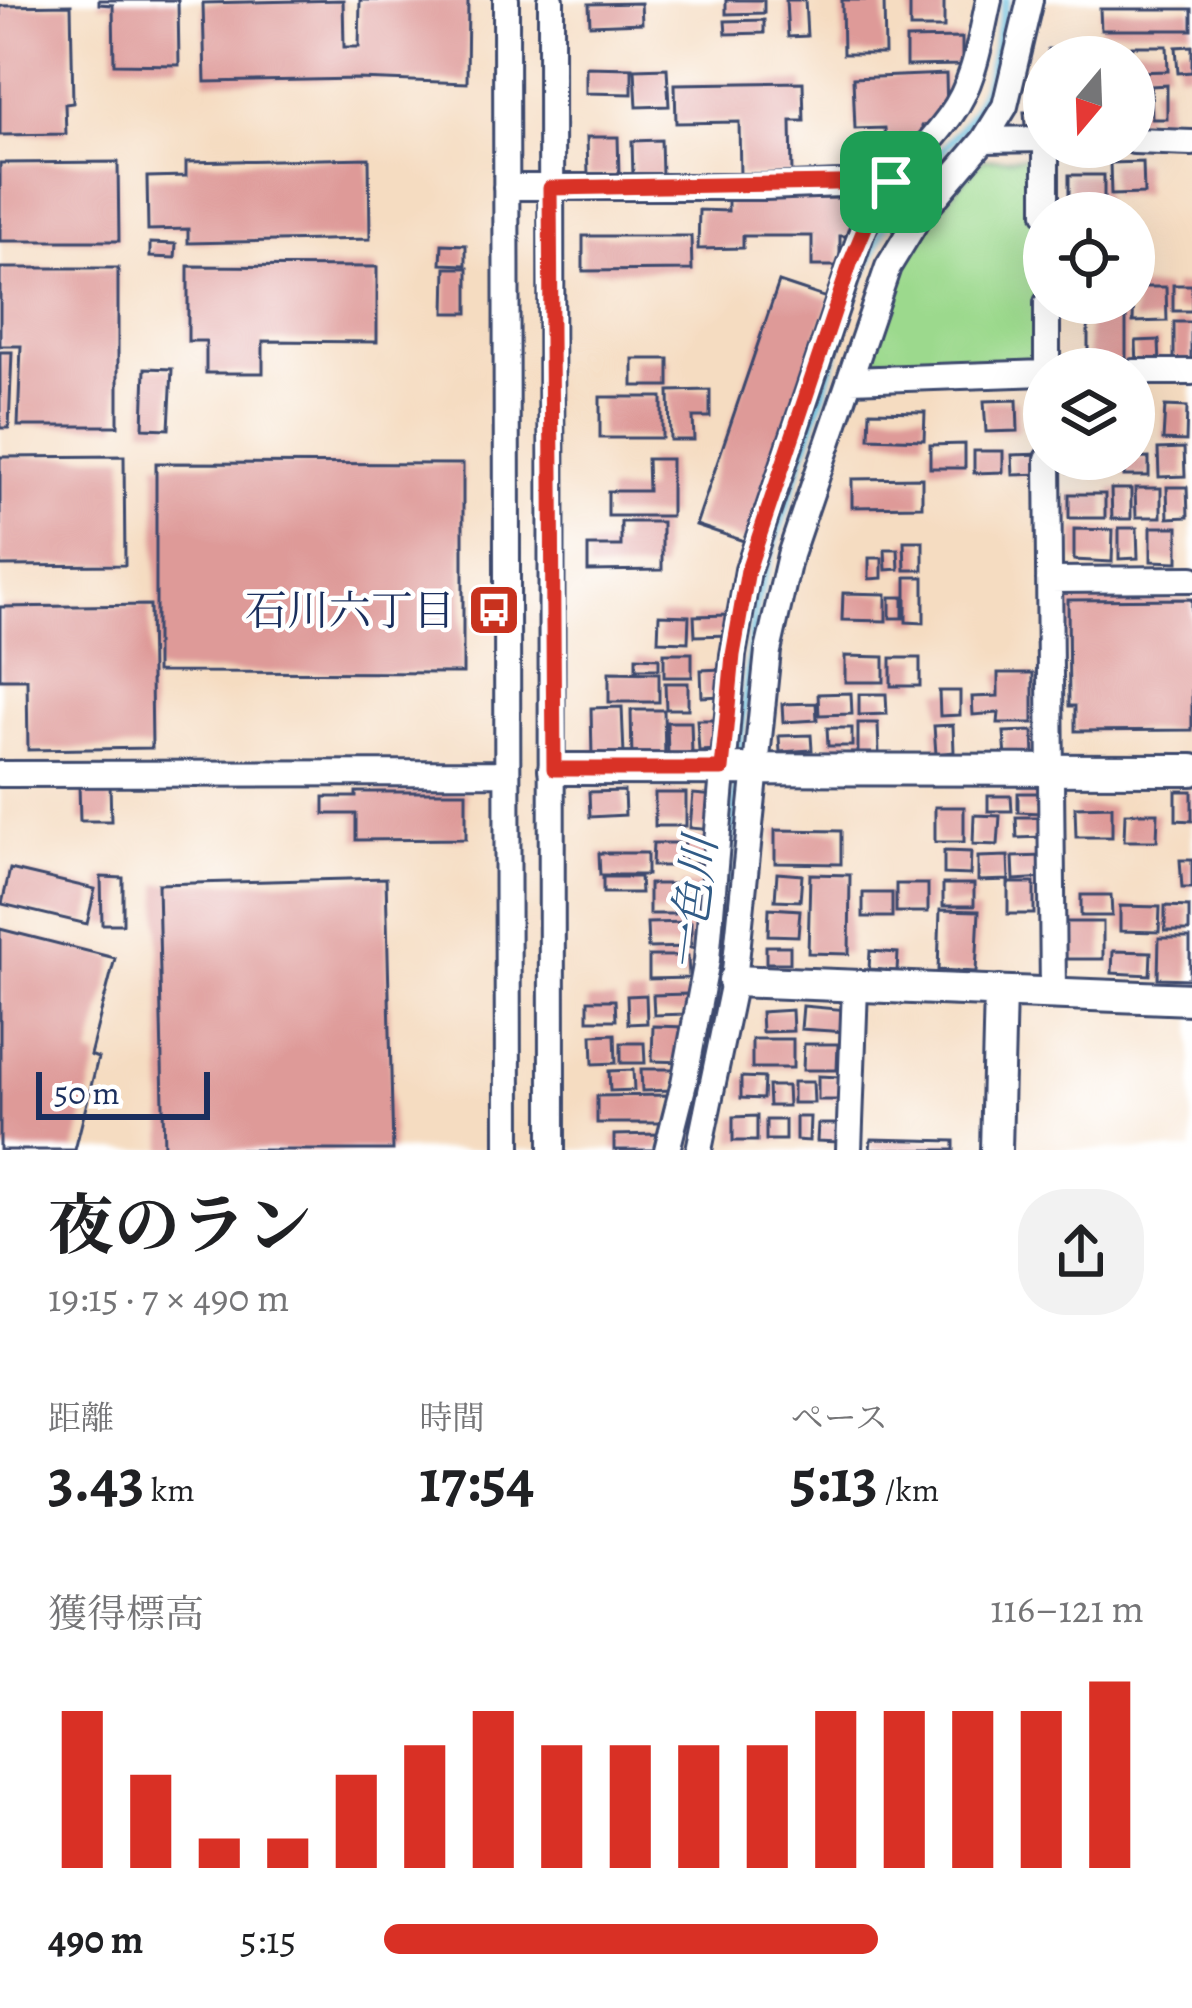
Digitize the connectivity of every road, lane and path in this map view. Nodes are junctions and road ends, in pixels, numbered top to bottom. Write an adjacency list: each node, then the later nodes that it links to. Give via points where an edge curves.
1 (506, 0): 10 (street)
2 (551, 0): 11 (street)
3 (989, 0): 9 (street, via 960,101)
4 (1030, 0): 5 (street, via 1005,106)
5 (984, 140): 7 (street); 15 (street, via 896,249)
6 (1155, 141): 8 (street)
7 (1023, 142)
8 (1192, 142)
9 (891, 182): 11 (street); 20 (street, via 851,261 748,570 733,655)
10 (506, 188): 11 (street); 23 (street)
11 (550, 188): 19 (street)
12 (1023, 372): 15 (street)
13 (1155, 372): 14 (street)
14 (1192, 372)
15 (851, 380): 20 (street, via 782,587)
16 (1048, 480): 18 (street)
17 (1192, 579): 18 (street)
18 (1048, 580): 22 (street)
19 (554, 769): 20 (street); 31 (street)
20 (740, 769): 22 (street); 25 (street); 32 (street)
21 (1192, 770): 22 (street)
22 (1051, 771): 28 (street)
23 (507, 773): 24 (street); 30 (street)
24 (0, 774)
25 (734, 981): 26 (street); 33 (street)
26 (855, 987): 27 (street); 34 (street)
27 (1000, 991): 28 (street); 35 (street)
28 (1053, 994): 29 (street)
29 (1192, 998)
30 (508, 1150)
31 (552, 1150)
32 (667, 1150)
33 (699, 1150)
34 (849, 1150)
35 (996, 1150)

